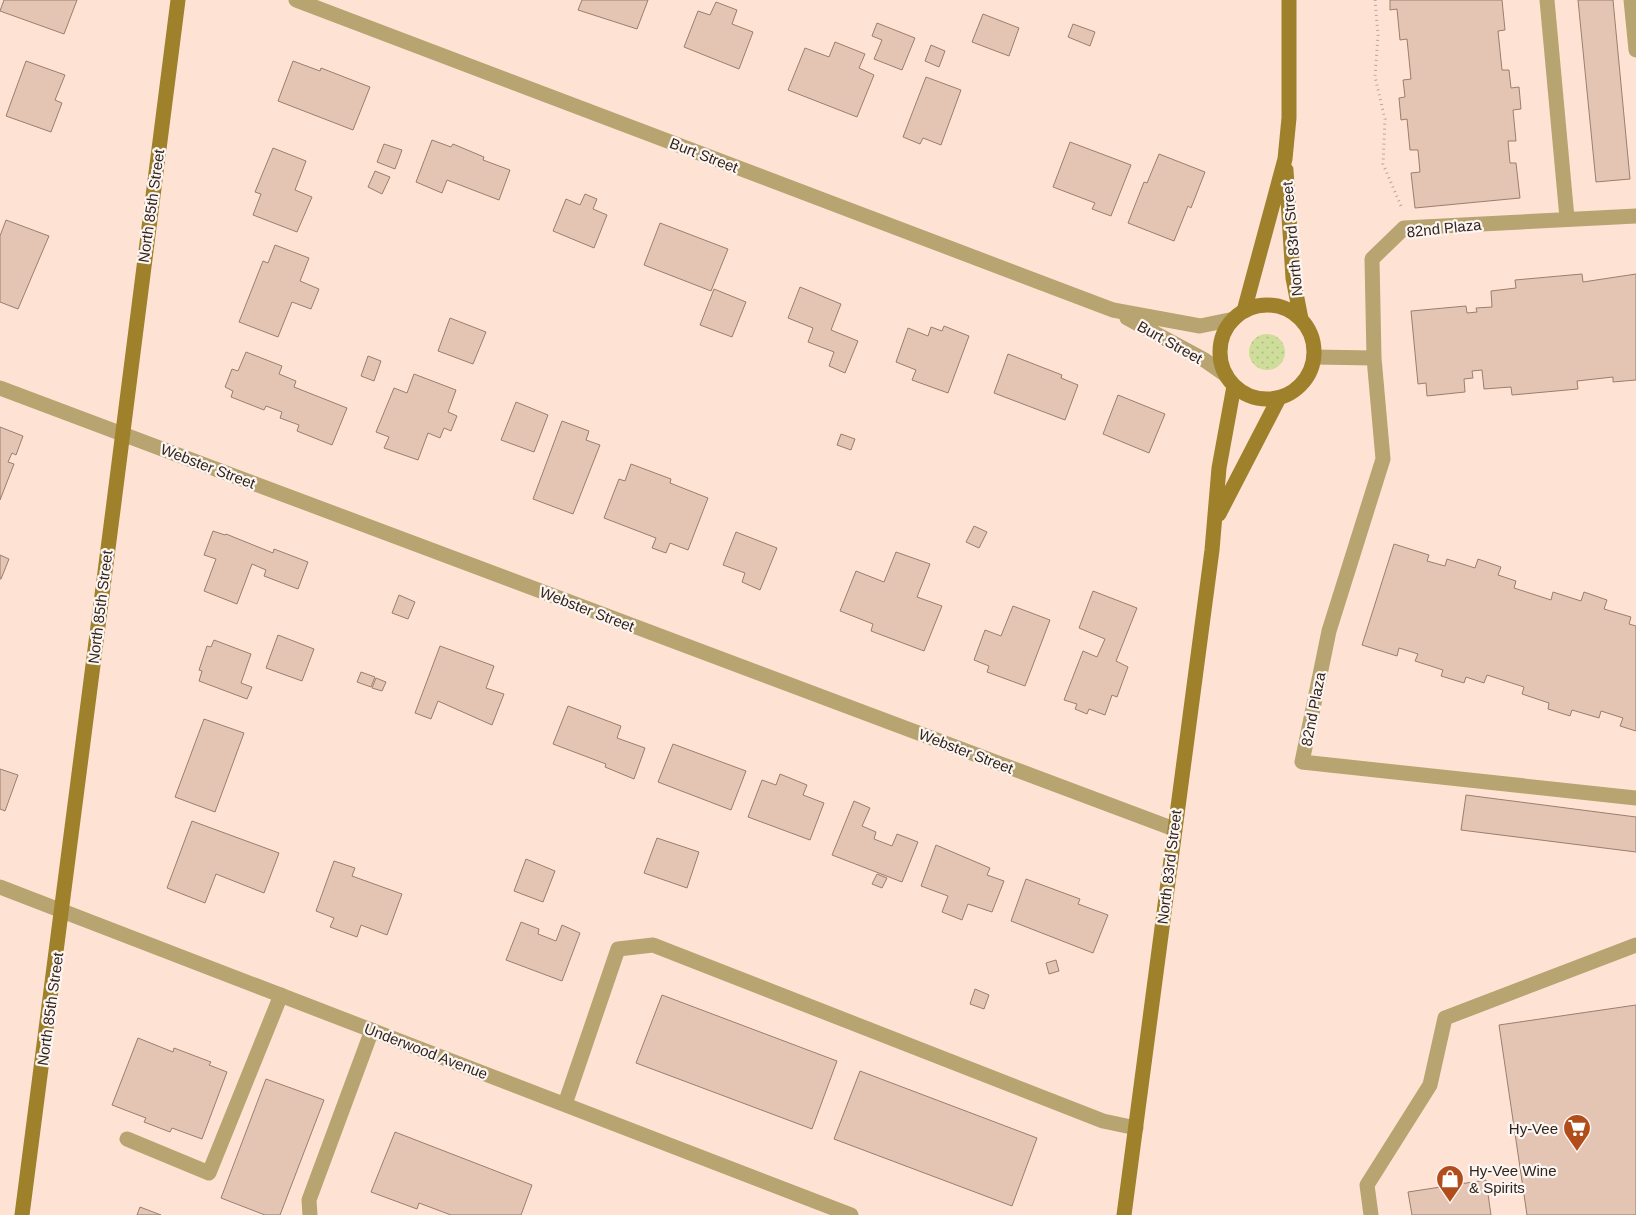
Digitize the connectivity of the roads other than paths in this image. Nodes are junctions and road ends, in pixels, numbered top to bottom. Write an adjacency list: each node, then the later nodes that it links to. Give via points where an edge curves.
1 (178, 0): 18 (street, North 85th Street)
2 (296, 0): 10 (street, Burt Street)
3 (1289, 0): 7 (street, North 83rd Street, via 1289,118)
4 (1548, 0): 9 (street)
5 (1631, 0): 6 (street)
6 (1636, 50)
7 (1285, 159): 11 (street, North 83rd Street); 12 (street, North 83rd Street, via 1293,278)
8 (1636, 216): 9 (street, 82nd Plaza)
9 (1567, 218): 14 (street, 82nd Plaza, via 1407,228 1372,259)
10 (1113, 310): 11 (street, Burt Street, via 1200,326); 15 (street, Burt Street, via 1203,359)
11 (1239, 315): 12 (street, via 1268,305 1292,312); 15 (street, via 1227,328 1220,352 1221,365)
12 (1301, 319): 13 (street, via 1313,340)
13 (1314, 357): 14 (street); 17 (street, via 1304,381 1291,394)
14 (1374, 358): 20 (street, 82nd Plaza, via 1383,459 1329,631 1302,762)
15 (1230, 380): 17 (street, via 1255,397); 19 (street, North 83rd Street)
16 (0, 388): 18 (street, Webster Street)
17 (1279, 398): 19 (street, North 83rd Street)
18 (121, 434): 21 (street, Webster Street); 23 (street, North 85th Street)
19 (1216, 520): 21 (street, North 83rd Street)
20 (1636, 798)
21 (1174, 829): 28 (street, North 83rd Street)
22 (0, 887): 23 (street, Underwood Avenue)
23 (63, 912): 25 (street, Underwood Avenue); 30 (street, North 85th Street)
24 (1636, 944): 34 (street, via 1445,1018 1430,1085 1367,1185)
25 (281, 995): 26 (street, Underwood Avenue); 29 (street, via 209,1172)
26 (372, 1030): 27 (street, Underwood Avenue); 31 (street, via 309,1200)
27 (565, 1104): 28 (street, via 618,949 653,945 1103,1121); 32 (street, Underwood Avenue)
28 (1136, 1128): 33 (street, North 83rd Street)
29 (127, 1139)
30 (22, 1215)
31 (310, 1215)
32 (851, 1215)
33 (1124, 1215)
34 (1371, 1215)

